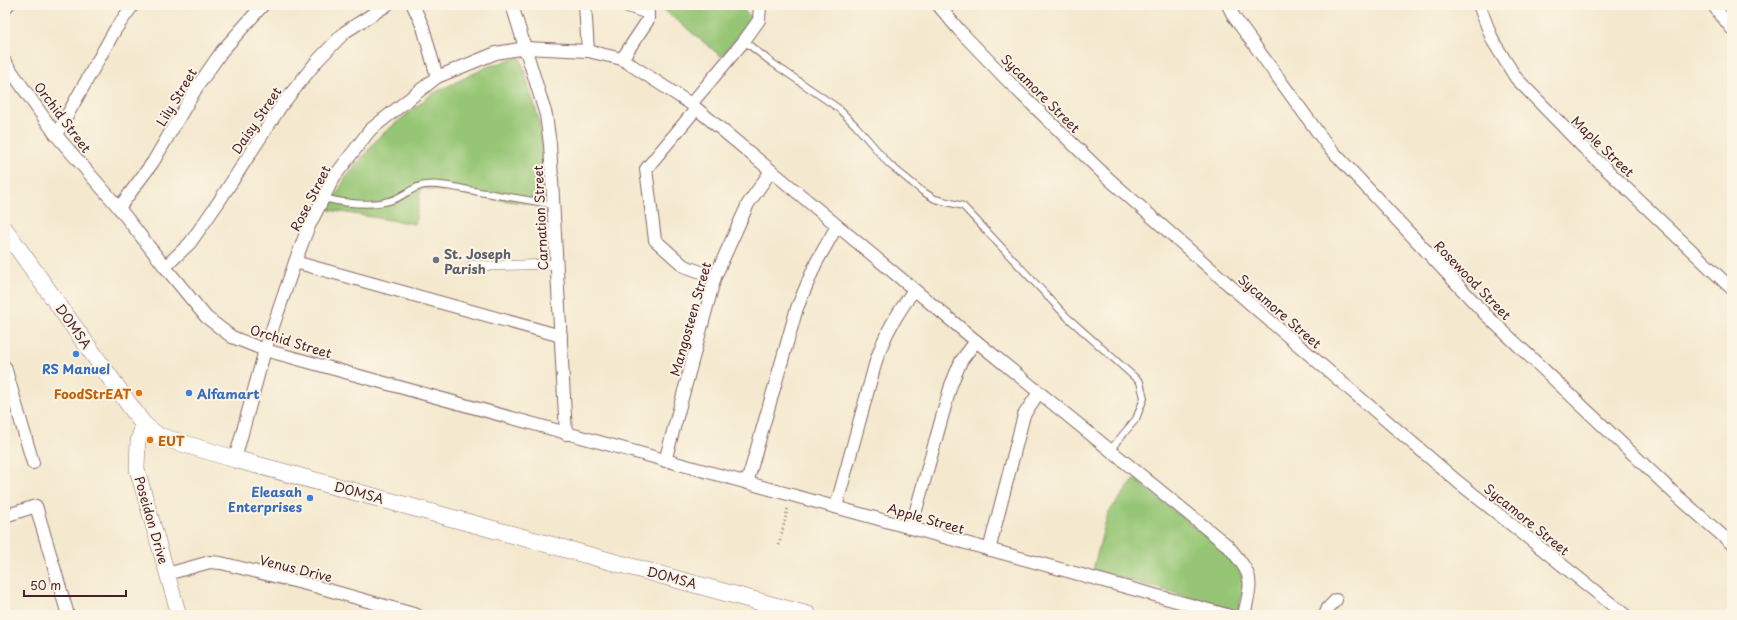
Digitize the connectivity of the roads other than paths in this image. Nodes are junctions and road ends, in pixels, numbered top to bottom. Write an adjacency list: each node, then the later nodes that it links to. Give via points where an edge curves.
1 (8, 5): 14 (street)
2 (133, 5): 23 (street)
3 (263, 5): 27 (street, Lily Street, via 222,51 197,87 153,162)
4 (387, 5): 33 (street, Daisy Street, via 345,32 317,61 281,106 190,244)
5 (413, 5): 21 (street, via 423,26)
6 (512, 5): 17 (street, Carnation Street)
7 (585, 5): 18 (street)
8 (625, 5): 19 (street, via 648,13 648,20)
9 (760, 5): 16 (street, via 759,20)
10 (938, 5): 66 (street, Sycamore Street, via 1000,72 1110,180 1458,482)
11 (1228, 5): 55 (street, Rosewood Street, via 1234,17 1327,145 1484,314 1675,494)
12 (1479, 5): 35 (street, Maple Street, via 1493,41 1516,78 1584,148)
13 (1714, 5): 15 (street)
14 (5, 8)
15 (1732, 29)
16 (744, 41): 22 (street); 47 (lane, via 838,108 889,164 922,191 935,199 963,206 1052,302 1140,382 1144,398 1136,418)
17 (525, 48): 18 (street, Rose Street); 21 (street, Rose Street, via 496,53); 26 (street, Carnation Street, via 546,115)
18 (588, 51): 19 (street, Rose Street)
19 (622, 59): 22 (street, Rose Street)
20 (5, 62): 23 (street, Orchid Street)
21 (437, 77): 25 (street, Rose Street, via 370,130 334,177)
22 (694, 106): 24 (street, Rose Street); 34 (street, via 646,169 655,240 684,266)
23 (56, 134): 27 (street, Orchid Street)
24 (771, 171): 28 (street, Rose Street); 34 (street, Mangosteen Street, via 748,204)
25 (323, 198): 26 (lane, via 351,202 382,202 394,200 424,185 446,186); 30 (street, Rose Street)
26 (554, 205): 31 (street, Carnation Street)
27 (119, 208): 33 (street, Orchid Street)
28 (837, 226): 36 (street, Rose Street); 51 (street, via 816,263 797,308)
29 (5, 230): 44 (main road, DOMSA)
30 (295, 262): 37 (street); 39 (street, Rose Street)
31 (557, 264): 32 (street); 37 (street, Carnation Street)
32 (472, 265)
33 (165, 267): 39 (street, Orchid Street, via 206,317 232,336)
34 (715, 277): 49 (street, Mangosteen Street)
35 (1732, 289)
36 (914, 290): 38 (street, Rose Street); 52 (street, via 883,338)
37 (561, 336): 45 (street, Carnation Street)
38 (976, 341): 41 (street, Rose Street); 54 (street, via 961,361 951,385)
39 (265, 350): 45 (street, Orchid Street); 48 (street, Rose Street)
40 (5, 367): 43 (street)
41 (1039, 392): 47 (street, Rose Street); 56 (street, via 1024,415)
42 (5, 410): 43 (street)
43 (18, 410): 50 (street)
44 (143, 424): 48 (main road, DOMSA, via 158,436); 57 (street, Poseidon Drive, via 138,441 137,469)
45 (566, 434): 46 (street, Orchid Street)
46 (617, 448): 49 (street, Apple Street)
47 (1110, 450): 64 (street, Rose Street, via 1228,546 1246,567 1251,585)
48 (234, 459): 62 (main road, DOMSA)
49 (665, 461): 51 (street, Apple Street)
50 (33, 463)
51 (747, 483): 52 (street, Apple Street)
52 (836, 507): 54 (street, Apple Street)
53 (5, 516): 59 (street, via 36,506)
54 (911, 528): 56 (street, Apple Street)
55 (1732, 544)
56 (989, 550): 63 (street, Apple Street)
57 (167, 574): 60 (street, Poseidon Drive); 61 (street, Venus Drive, via 210,562 221,563)
58 (1336, 600): 65 (street, via 1328,608)
59 (68, 615)
60 (179, 615)
61 (417, 615)
62 (808, 615)
63 (1228, 615)
64 (1244, 615)
65 (1326, 615)
66 (1625, 615)

